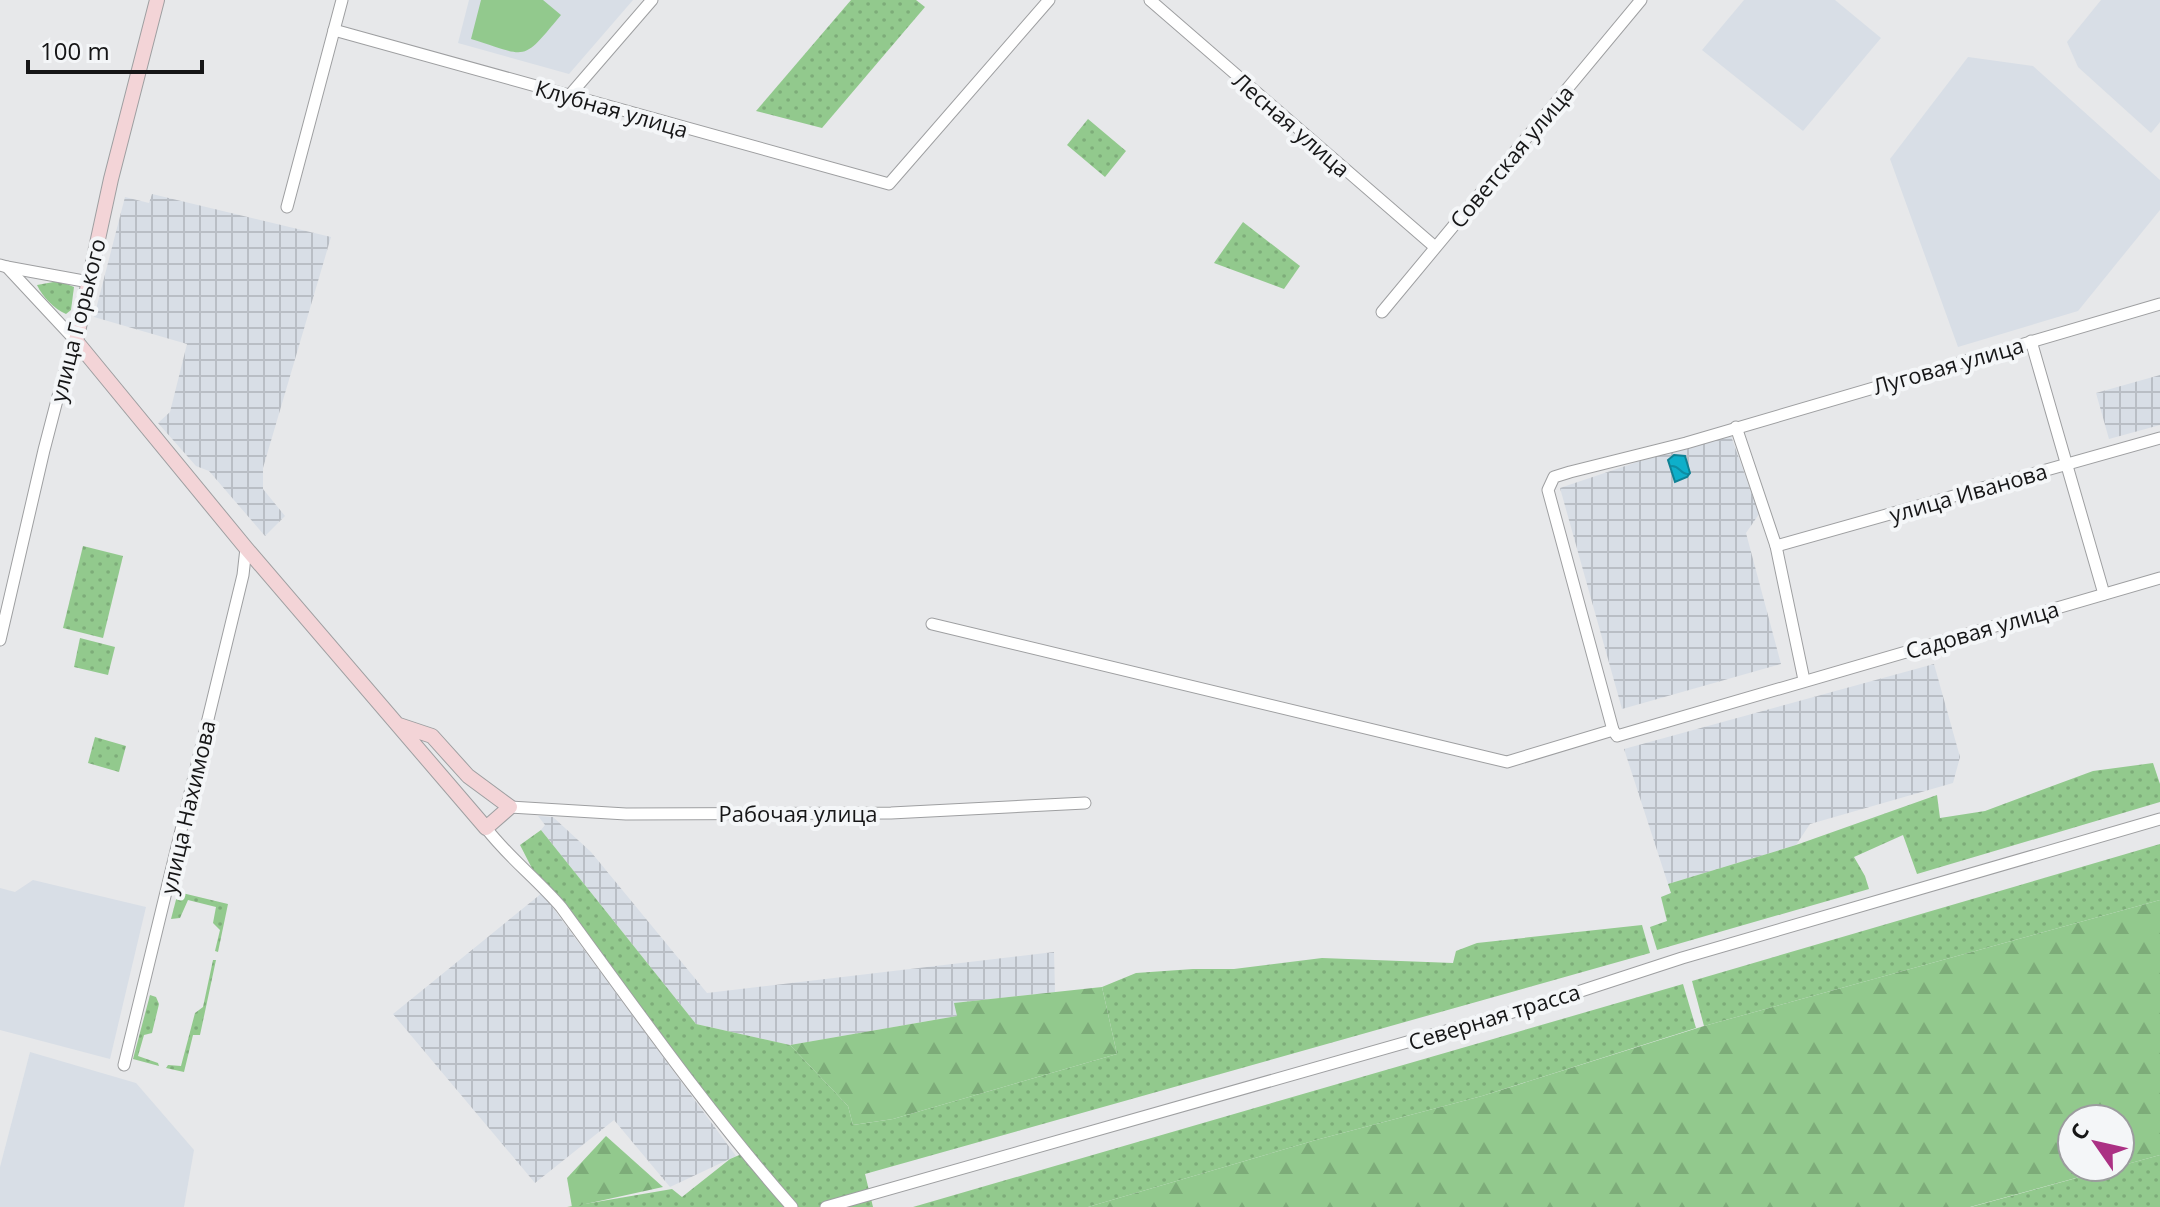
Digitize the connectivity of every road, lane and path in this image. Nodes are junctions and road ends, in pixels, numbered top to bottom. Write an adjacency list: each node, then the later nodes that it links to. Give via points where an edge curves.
1 (157, 0): 12 (street, улица Горького)
2 (342, 0): 7 (street)
3 (652, 0): 8 (street)
4 (1049, 0): 8 (street, Клубная улица, via 889,184)
5 (1150, 0): 10 (street, Лесная улица)
6 (1641, 0): 10 (street, Советская улица)
7 (334, 30): 8 (street, Клубная улица); 9 (street)
8 (569, 96)
9 (287, 207)
10 (1435, 247): 14 (street, Советская улица)
11 (4, 266): 12 (street); 15 (street)
12 (89, 282): 15 (street, улица Горького)
13 (2160, 304): 16 (street, Луговая улица)
14 (1382, 312)
15 (76, 341): 21 (street); 25 (street, улица Горького, via 44,450)
16 (2031, 341): 17 (street, Луговая улица); 19 (street)
17 (1736, 427): 20 (street); 28 (street, Луговая улица, via 1554,477 1548,490)
18 (2160, 438): 19 (street, улица Иванова)
19 (2067, 464): 20 (street, улица Иванова); 23 (street)
20 (1776, 546): 26 (street)
21 (246, 548): 27 (street); 33 (street, улица Нахимова)
22 (2160, 578): 23 (street, Садовая улица)
23 (2104, 594): 26 (street, Садовая улица)
24 (932, 624): 28 (street, via 1507,762)
25 (0, 640)
26 (1804, 680): 28 (street, Садовая улица, via 1617,736)
27 (399, 725): 30 (street, via 432,736 468,776); 32 (street)
28 (1613, 730)
29 (1085, 803): 30 (street, Рабочая улица, via 891,813 626,814)
30 (510, 807): 32 (street)
31 (2160, 819): 35 (street, Северная трасса, via 1541,1004)
32 (486, 828): 34 (street, via 561,907 686,1080)
33 (124, 1065)
34 (792, 1207)
35 (826, 1207)

